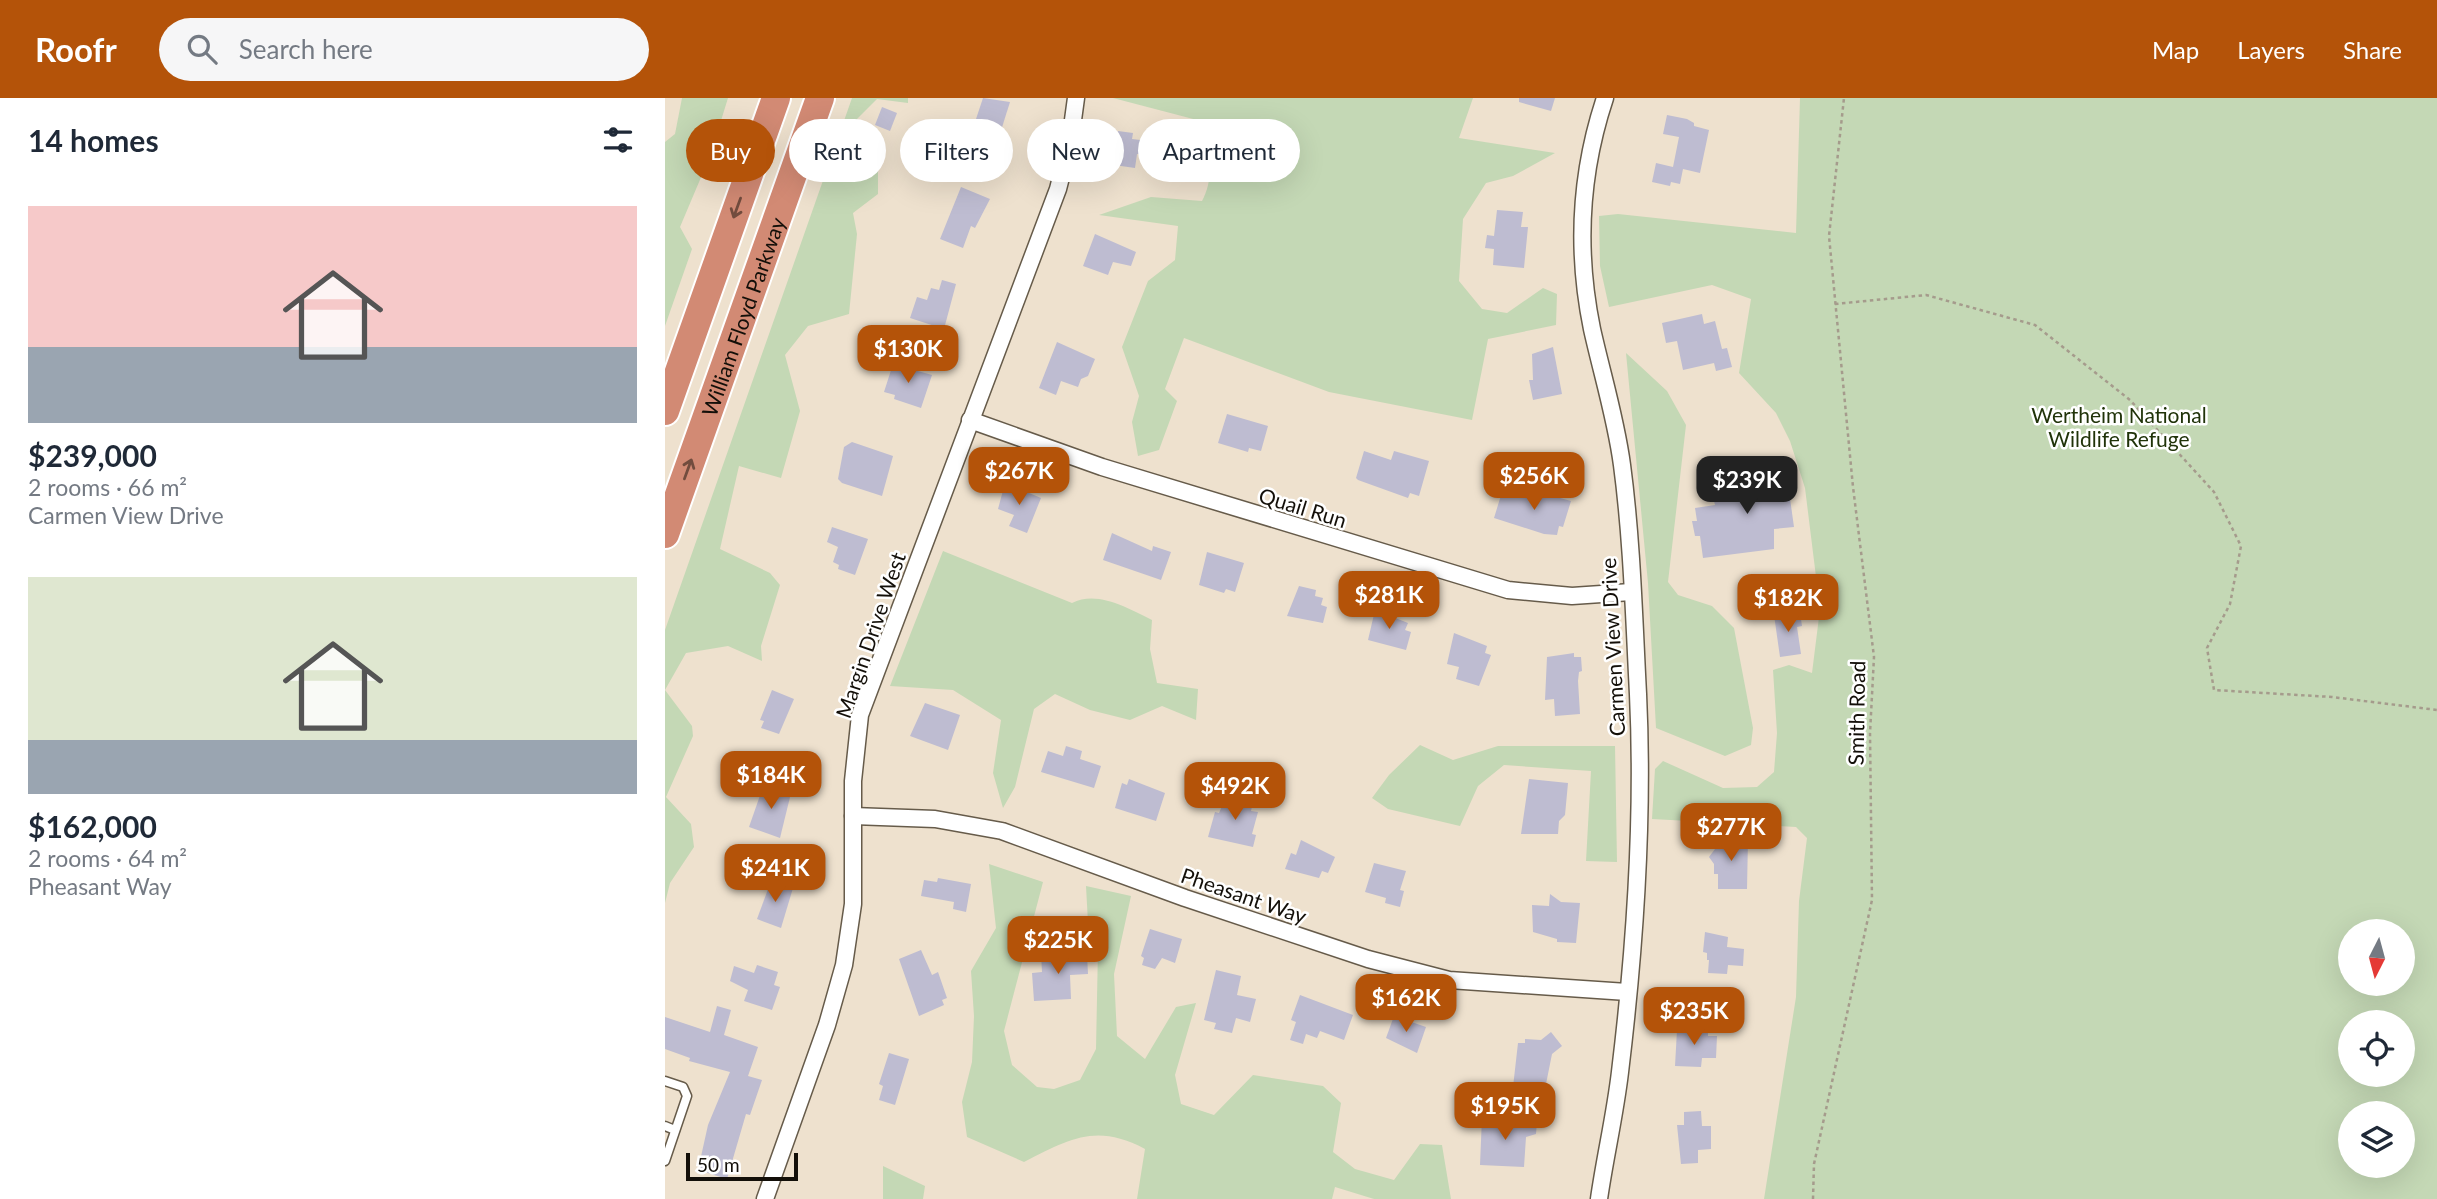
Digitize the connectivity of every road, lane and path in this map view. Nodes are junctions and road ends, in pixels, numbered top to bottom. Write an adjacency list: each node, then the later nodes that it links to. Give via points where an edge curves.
1 (776, 98): 7 (highway, William Floyd Parkway, one-way to 7)
2 (820, 98): 9 (highway, William Floyd Parkway, one-way to 2)
3 (1076, 98): 8 (street, Margin Drive West, via 1058,189)
4 (1605, 98): 10 (street, Carmen View Drive, via 1591,139 1582,225 1591,326 1622,465)
5 (1844, 98): 6 (path, Smith Road, via 1829,236)
6 (1834, 304): 11 (path, via 1926,295 2035,324 2130,400 2214,492 2241,546 2230,604 2207,648 2214,690 2332,697); 20 (path, Smith Road, via 1874,657 1872,900 1814,1164)
7 (665, 411)
8 (970, 420): 10 (street, Quail Run, via 1102,467 1508,590 1572,596); 12 (street, Margin Drive West, via 860,715)
9 (665, 534)
10 (1632, 592): 13 (street, Carmen View Drive, via 1639,781)
11 (2437, 710)
12 (853, 816): 13 (street, Pheasant Way, via 936,819 1002,831 1198,903 1437,977); 18 (street, Margin Drive West, via 853,904 844,965)
13 (1627, 992): 19 (street, Carmen View Drive, via 1620,1071)
14 (665, 1081): 16 (lane, via 683,1087 687,1096)
15 (665, 1126): 16 (lane)
16 (675, 1130): 17 (lane)
17 (665, 1161)
18 (765, 1199)
19 (1599, 1199)
20 (1812, 1199)

